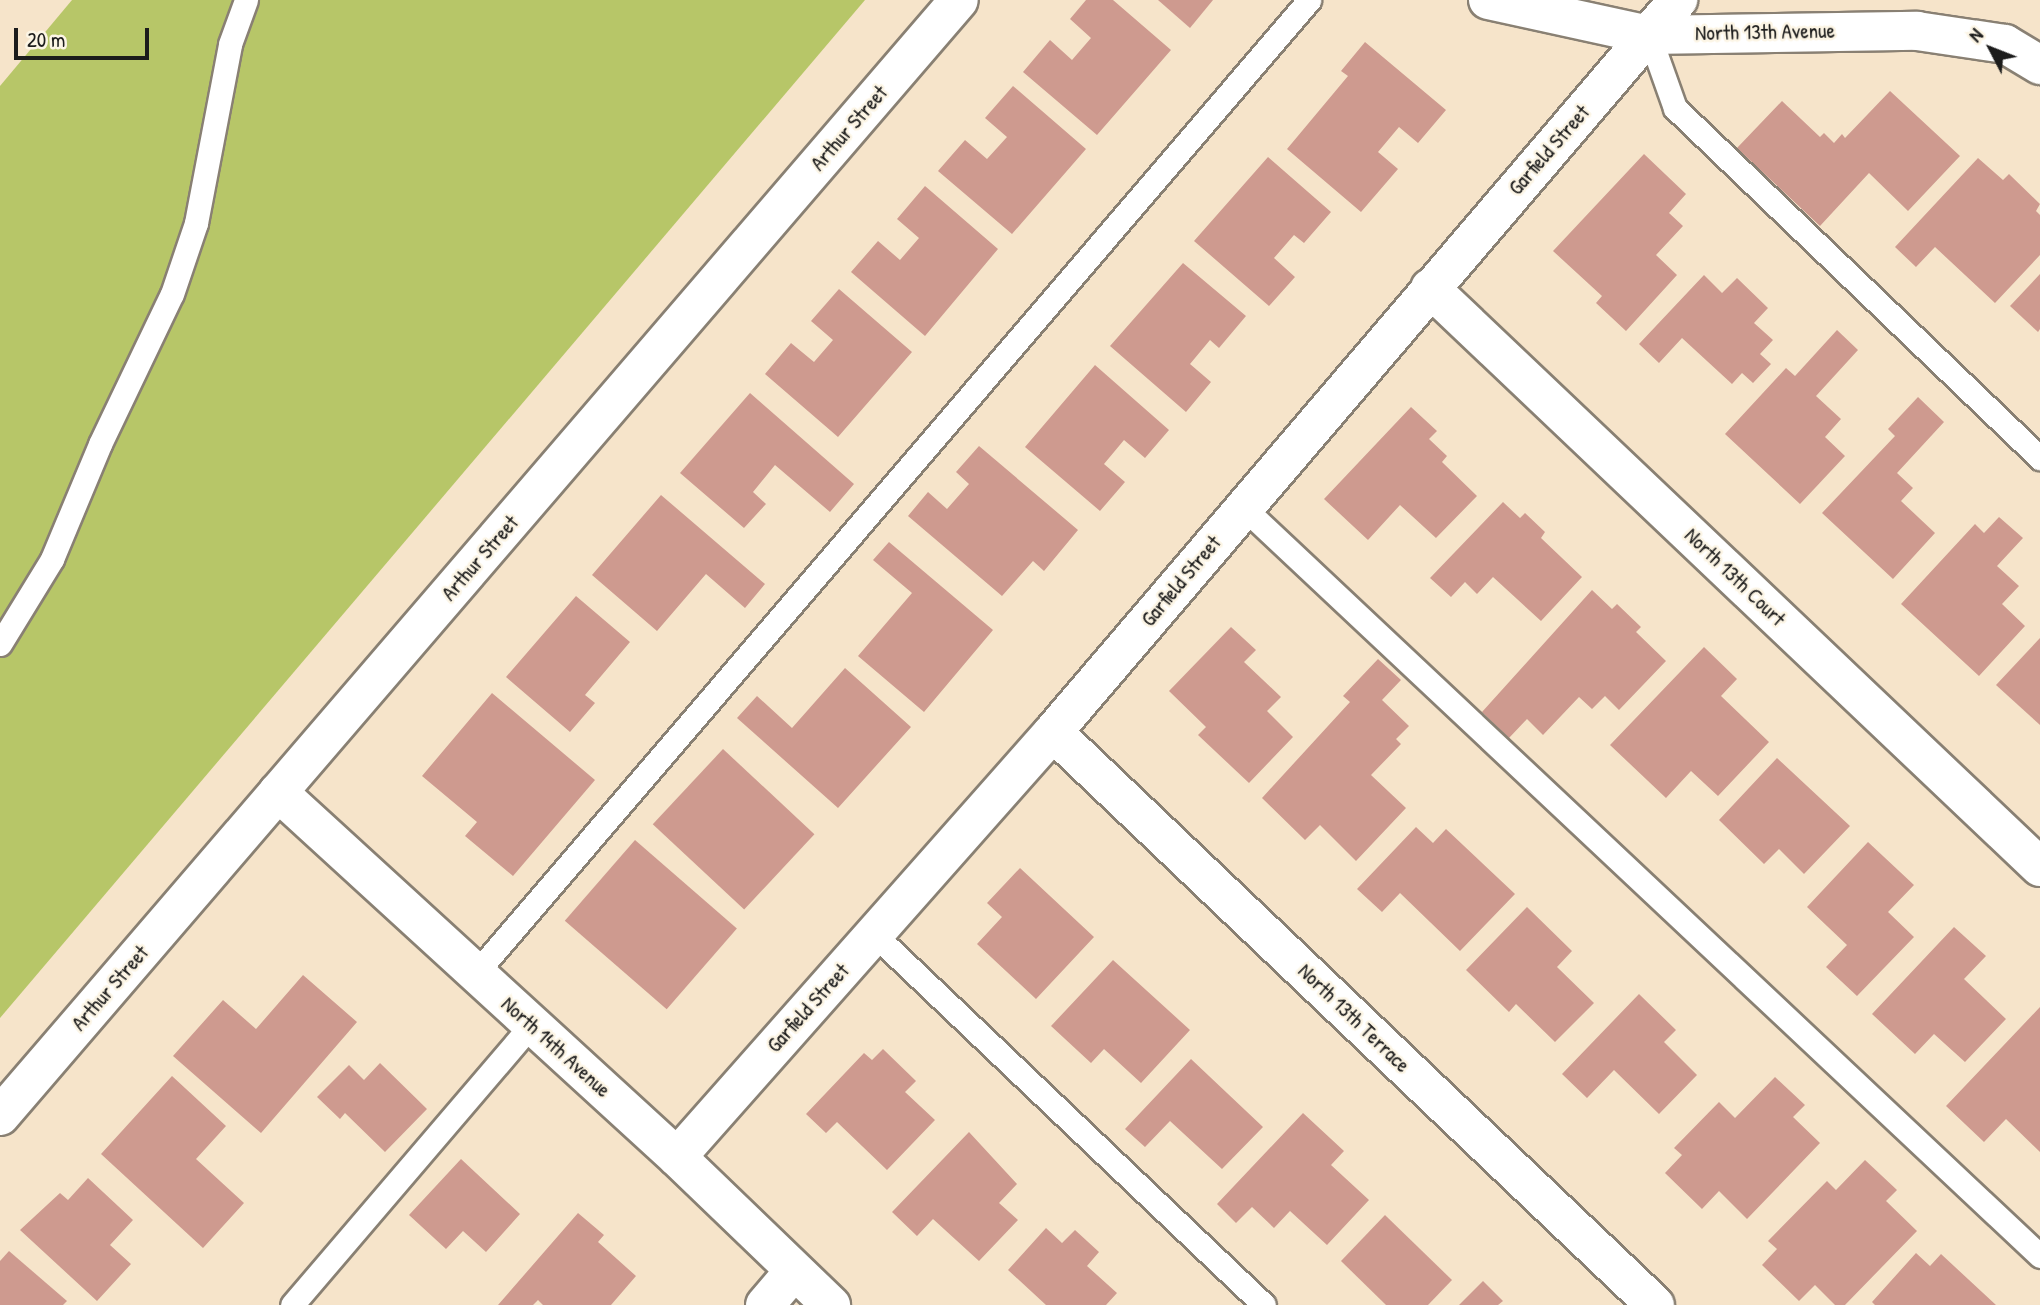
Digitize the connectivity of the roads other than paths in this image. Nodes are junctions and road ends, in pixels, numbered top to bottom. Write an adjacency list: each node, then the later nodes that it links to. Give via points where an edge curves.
1 (246, 0): 11 (lane, via 230,44 196,223 172,294 100,444 52,559)
2 (959, 0): 13 (street, Arthur Street)
3 (1309, 0): 16 (lane)
4 (1488, 0): 6 (street, North 13th Avenue)
5 (1678, 0): 6 (street, Garfield Street)
6 (1648, 35): 7 (street, North 13th Avenue, via 1917,32 2005,44); 8 (street, Garfield Street); 9 (lane, via 1675,108)
7 (2040, 65)
8 (1430, 288): 10 (street, Garfield Street); 14 (street, North 13th Court)
9 (2040, 458)
10 (1243, 507): 12 (street, Garfield Street); 20 (lane)
11 (0, 644)
12 (1053, 732): 15 (street, Garfield Street); 26 (street, North 13th Terrace)
13 (278, 792): 16 (street, North 14th Avenue); 18 (street, Arthur Street)
14 (2040, 867)
15 (874, 934): 19 (street, Garfield Street); 25 (lane)
16 (476, 973): 17 (street, North 14th Avenue)
17 (532, 1024): 19 (street, North 14th Avenue); 22 (lane)
18 (0, 1116)
19 (677, 1157): 21 (street, North 14th Avenue)
20 (2040, 1256)
21 (794, 1270): 23 (street); 24 (street, North 14th Avenue)
22 (292, 1305)
23 (765, 1305)
24 (831, 1305)
25 (1264, 1305)
26 (1655, 1305)

